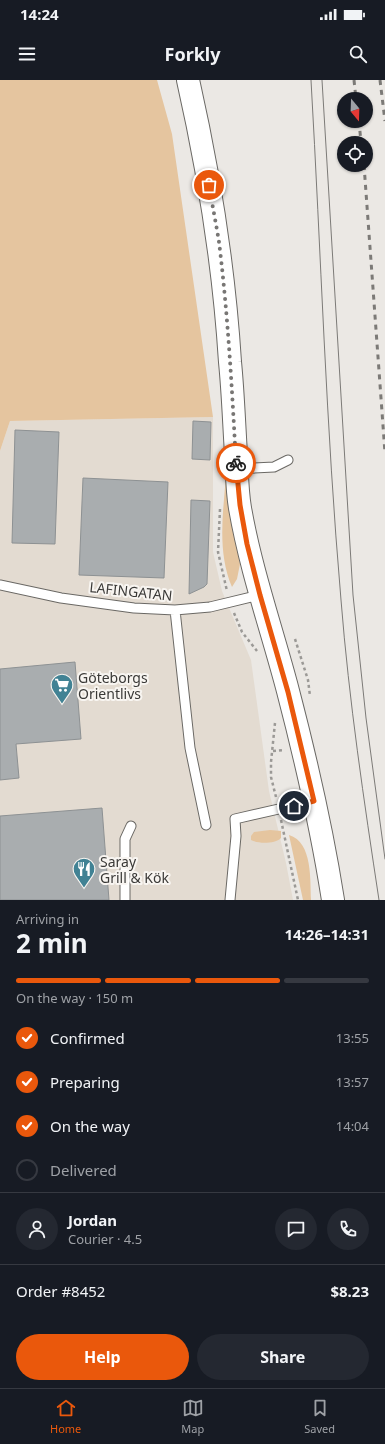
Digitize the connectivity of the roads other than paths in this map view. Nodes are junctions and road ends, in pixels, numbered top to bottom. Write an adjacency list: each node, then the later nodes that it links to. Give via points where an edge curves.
1 (188, 80): 3 (street, via 218,241 230,360)
2 (288, 460): 3 (lane, via 274,467)
3 (236, 469): 5 (street, via 247,544)
4 (0, 585): 6 (lane, LAFINGATAN, via 61,598 134,608)
5 (260, 595): 6 (lane, LAFINGATAN, via 210,607); 7 (street, via 288,692)
6 (175, 610): 8 (lane, via 190,748)
7 (314, 801): 11 (lane, via 235,819 236,836); 12 (street)
8 (206, 825)
9 (131, 826): 10 (lane, via 125,839)
10 (126, 900)
11 (230, 900)
12 (333, 900)

